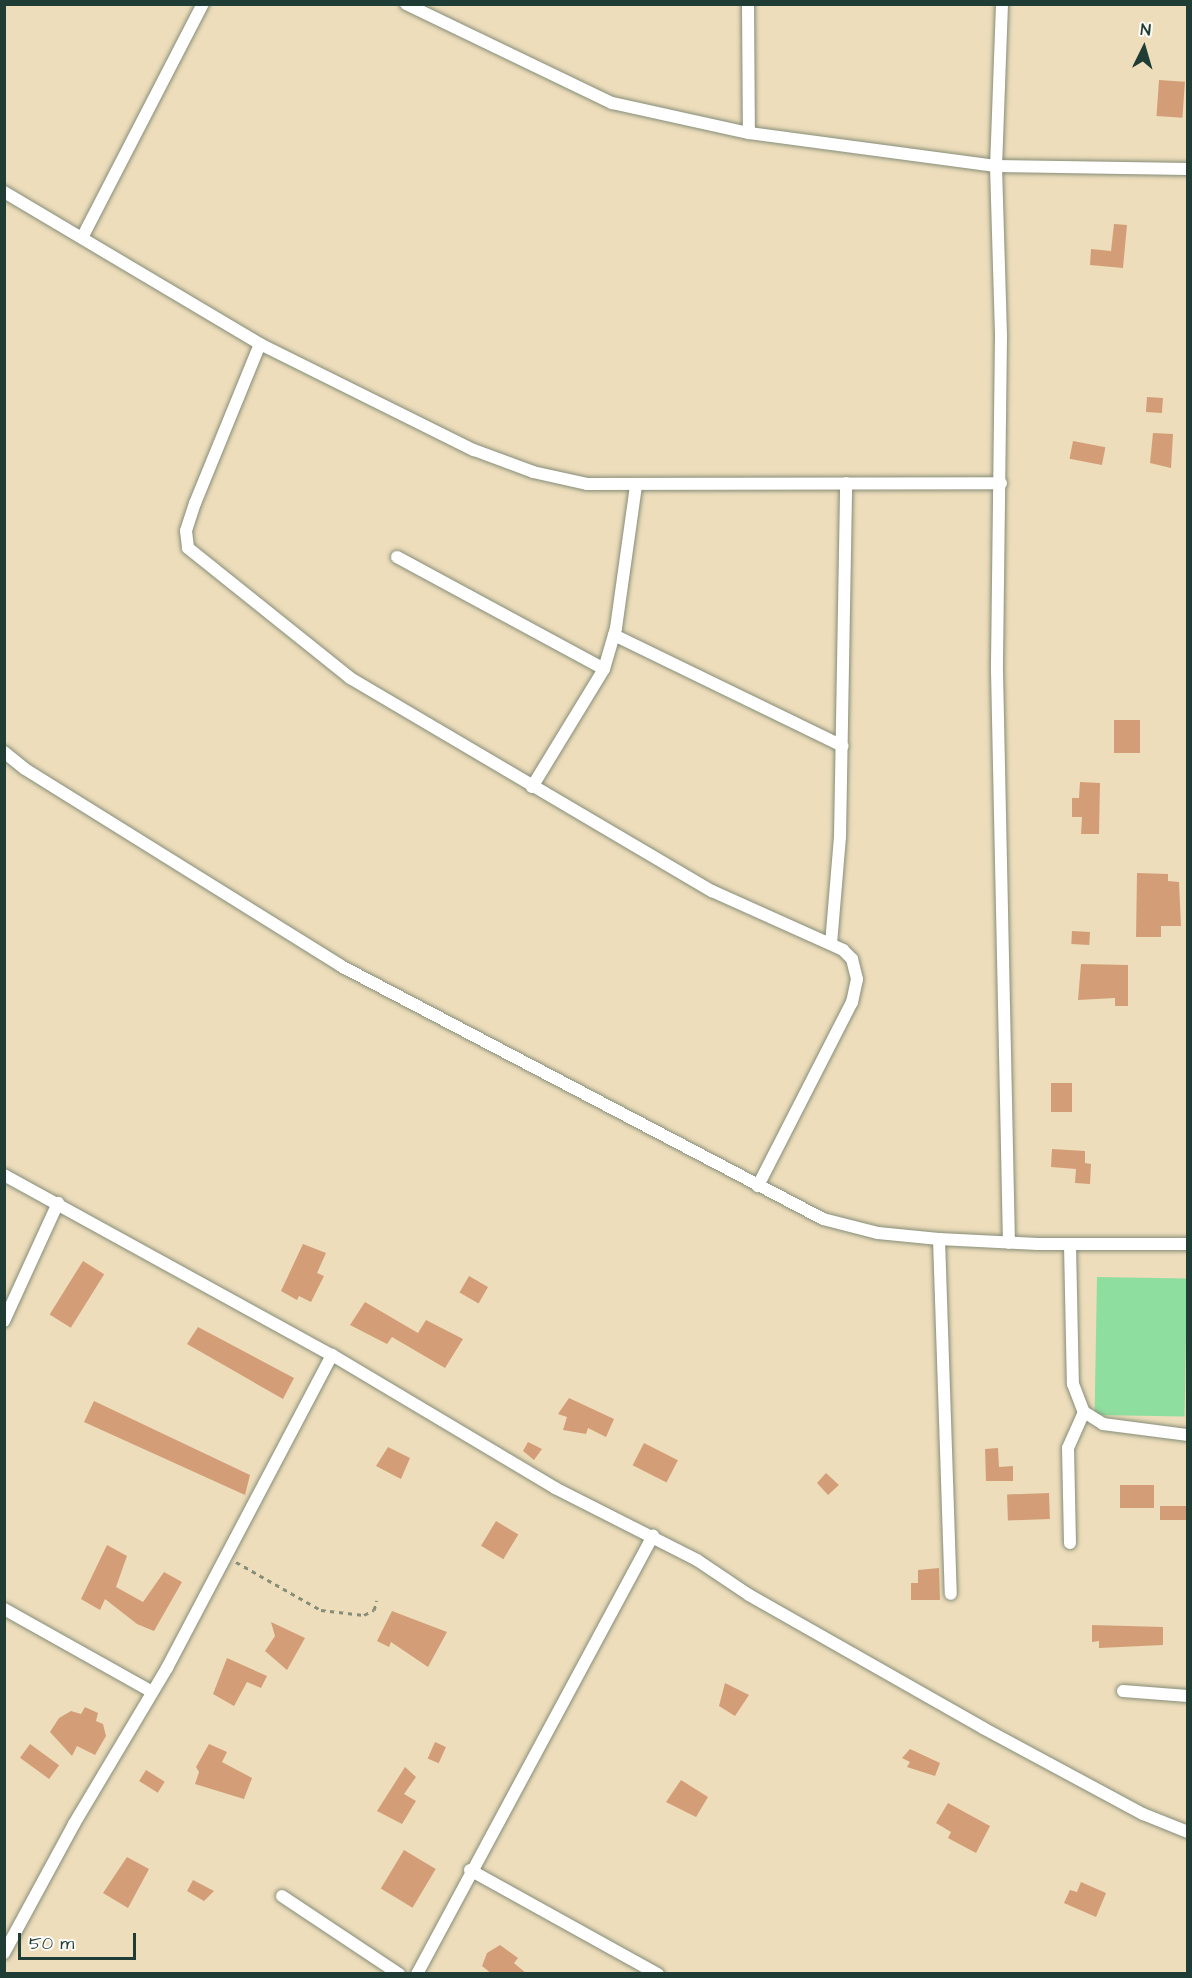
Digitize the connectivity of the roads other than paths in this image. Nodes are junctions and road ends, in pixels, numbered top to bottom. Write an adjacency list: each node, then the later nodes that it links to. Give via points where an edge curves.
1 (202, 4): 9 (street)
2 (406, 4): 5 (street, via 612,103)
3 (748, 4): 5 (street)
4 (1002, 4): 6 (street)
5 (749, 133): 6 (street)
6 (996, 166): 7 (street); 12 (street)
7 (1188, 169)
8 (4, 192): 9 (street)
9 (82, 236): 10 (street)
10 (260, 344): 13 (street, via 474,450 533,472 587,484); 19 (street, via 195,503 186,531 188,548 350,678)
11 (846, 483): 12 (street); 13 (street); 17 (street)
12 (1001, 483): 25 (street, via 997,671)
13 (636, 485): 15 (street)
14 (397, 557): 16 (street)
15 (614, 635): 16 (street); 17 (street)
16 (604, 669): 19 (street)
17 (843, 746): 20 (street)
18 (4, 752): 22 (street, via 64,794 341,966)
19 (532, 787): 20 (street, via 712,891)
20 (831, 944): 22 (street, via 852,959 857,979 852,1002)
21 (4, 1175): 23 (street)
22 (758, 1185): 24 (street, via 823,1219 850,1228)
23 (58, 1203): 28 (street); 29 (street, via 105,1234)
24 (939, 1239): 25 (street); 34 (street)
25 (1009, 1243): 27 (street)
26 (1188, 1244): 27 (street)
27 (1070, 1245): 30 (street, via 1073,1384)
28 (4, 1321)
29 (332, 1355): 32 (street, via 545,1483); 36 (street, via 167,1668)
30 (1084, 1412): 31 (street, via 1103,1424); 33 (street, via 1068,1448)
31 (1188, 1435)
32 (653, 1536): 39 (street, via 983,1728 1143,1814); 40 (street)
33 (1070, 1543)
34 (951, 1594)
35 (4, 1609): 36 (street)
36 (150, 1691): 42 (street)
37 (1123, 1691): 38 (street)
38 (1188, 1696)
39 (1188, 1832)
40 (470, 1870): 44 (street); 45 (street)
41 (282, 1896): 43 (street)
42 (4, 1953)
43 (399, 1974)
44 (417, 1974)
45 (658, 1974)

